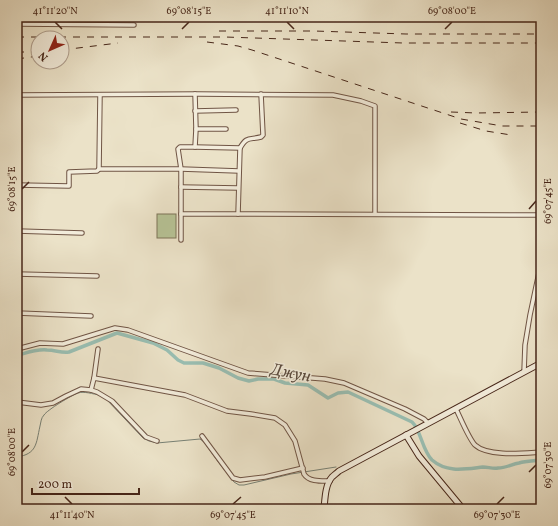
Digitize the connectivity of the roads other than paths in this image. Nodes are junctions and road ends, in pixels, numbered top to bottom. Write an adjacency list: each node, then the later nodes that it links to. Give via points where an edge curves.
1 (17, 24): 2 (street)
2 (134, 25)
3 (195, 94): 4 (street); 6 (street); 8 (street)
4 (261, 94): 12 (street, via 261,138 246,140); 21 (street, via 333,95 375,106)
5 (17, 95): 6 (street)
6 (100, 95): 14 (street)
7 (236, 110): 8 (street)
8 (195, 111): 10 (street)
9 (226, 128): 10 (street)
10 (196, 129): 11 (street)
11 (195, 147): 12 (street); 13 (street, via 178,148)
12 (240, 148): 15 (street)
13 (181, 169): 14 (street); 15 (street); 17 (street)
14 (99, 170): 16 (street, via 69,172 69,186)
15 (239, 171): 18 (street)
16 (17, 185)
17 (181, 187): 18 (street); 19 (street)
18 (238, 188): 20 (street)
19 (181, 214): 20 (street); 25 (street)
20 (238, 214): 21 (street)
21 (375, 214): 22 (street)
22 (541, 215)
23 (17, 231): 24 (street)
24 (82, 233)
25 (181, 240)
26 (541, 263): 29 (street)
27 (17, 274): 28 (street)
28 (97, 276)
29 (539, 279): 35 (street, via 525,345)
30 (17, 313): 31 (street)
31 (91, 316)
32 (17, 349): 40 (street, via 40,343 63,344 115,328 128,330 248,373 325,379 344,383 405,409)
33 (98, 349): 36 (street)
34 (541, 363): 35 (main road)
35 (524, 372): 39 (main road)
36 (94, 378): 37 (street); 45 (street, via 185,395 227,411 275,418 285,425 295,441)
37 (91, 390): 38 (street, via 81,389 53,403 40,405); 43 (street, via 112,401 146,437)
38 (17, 402)
39 (456, 409): 40 (main road); 44 (street, via 475,445 486,450 509,454)
40 (428, 423): 41 (main road)
41 (406, 435): 46 (main road, via 346,467 332,476); 48 (main road, via 418,456)
42 (202, 436): 45 (street, via 233,478 240,480)
43 (157, 441)
44 (541, 452)
45 (303, 471): 46 (street, via 305,477)
46 (330, 481): 47 (main road)
47 (324, 509)
48 (463, 509)

